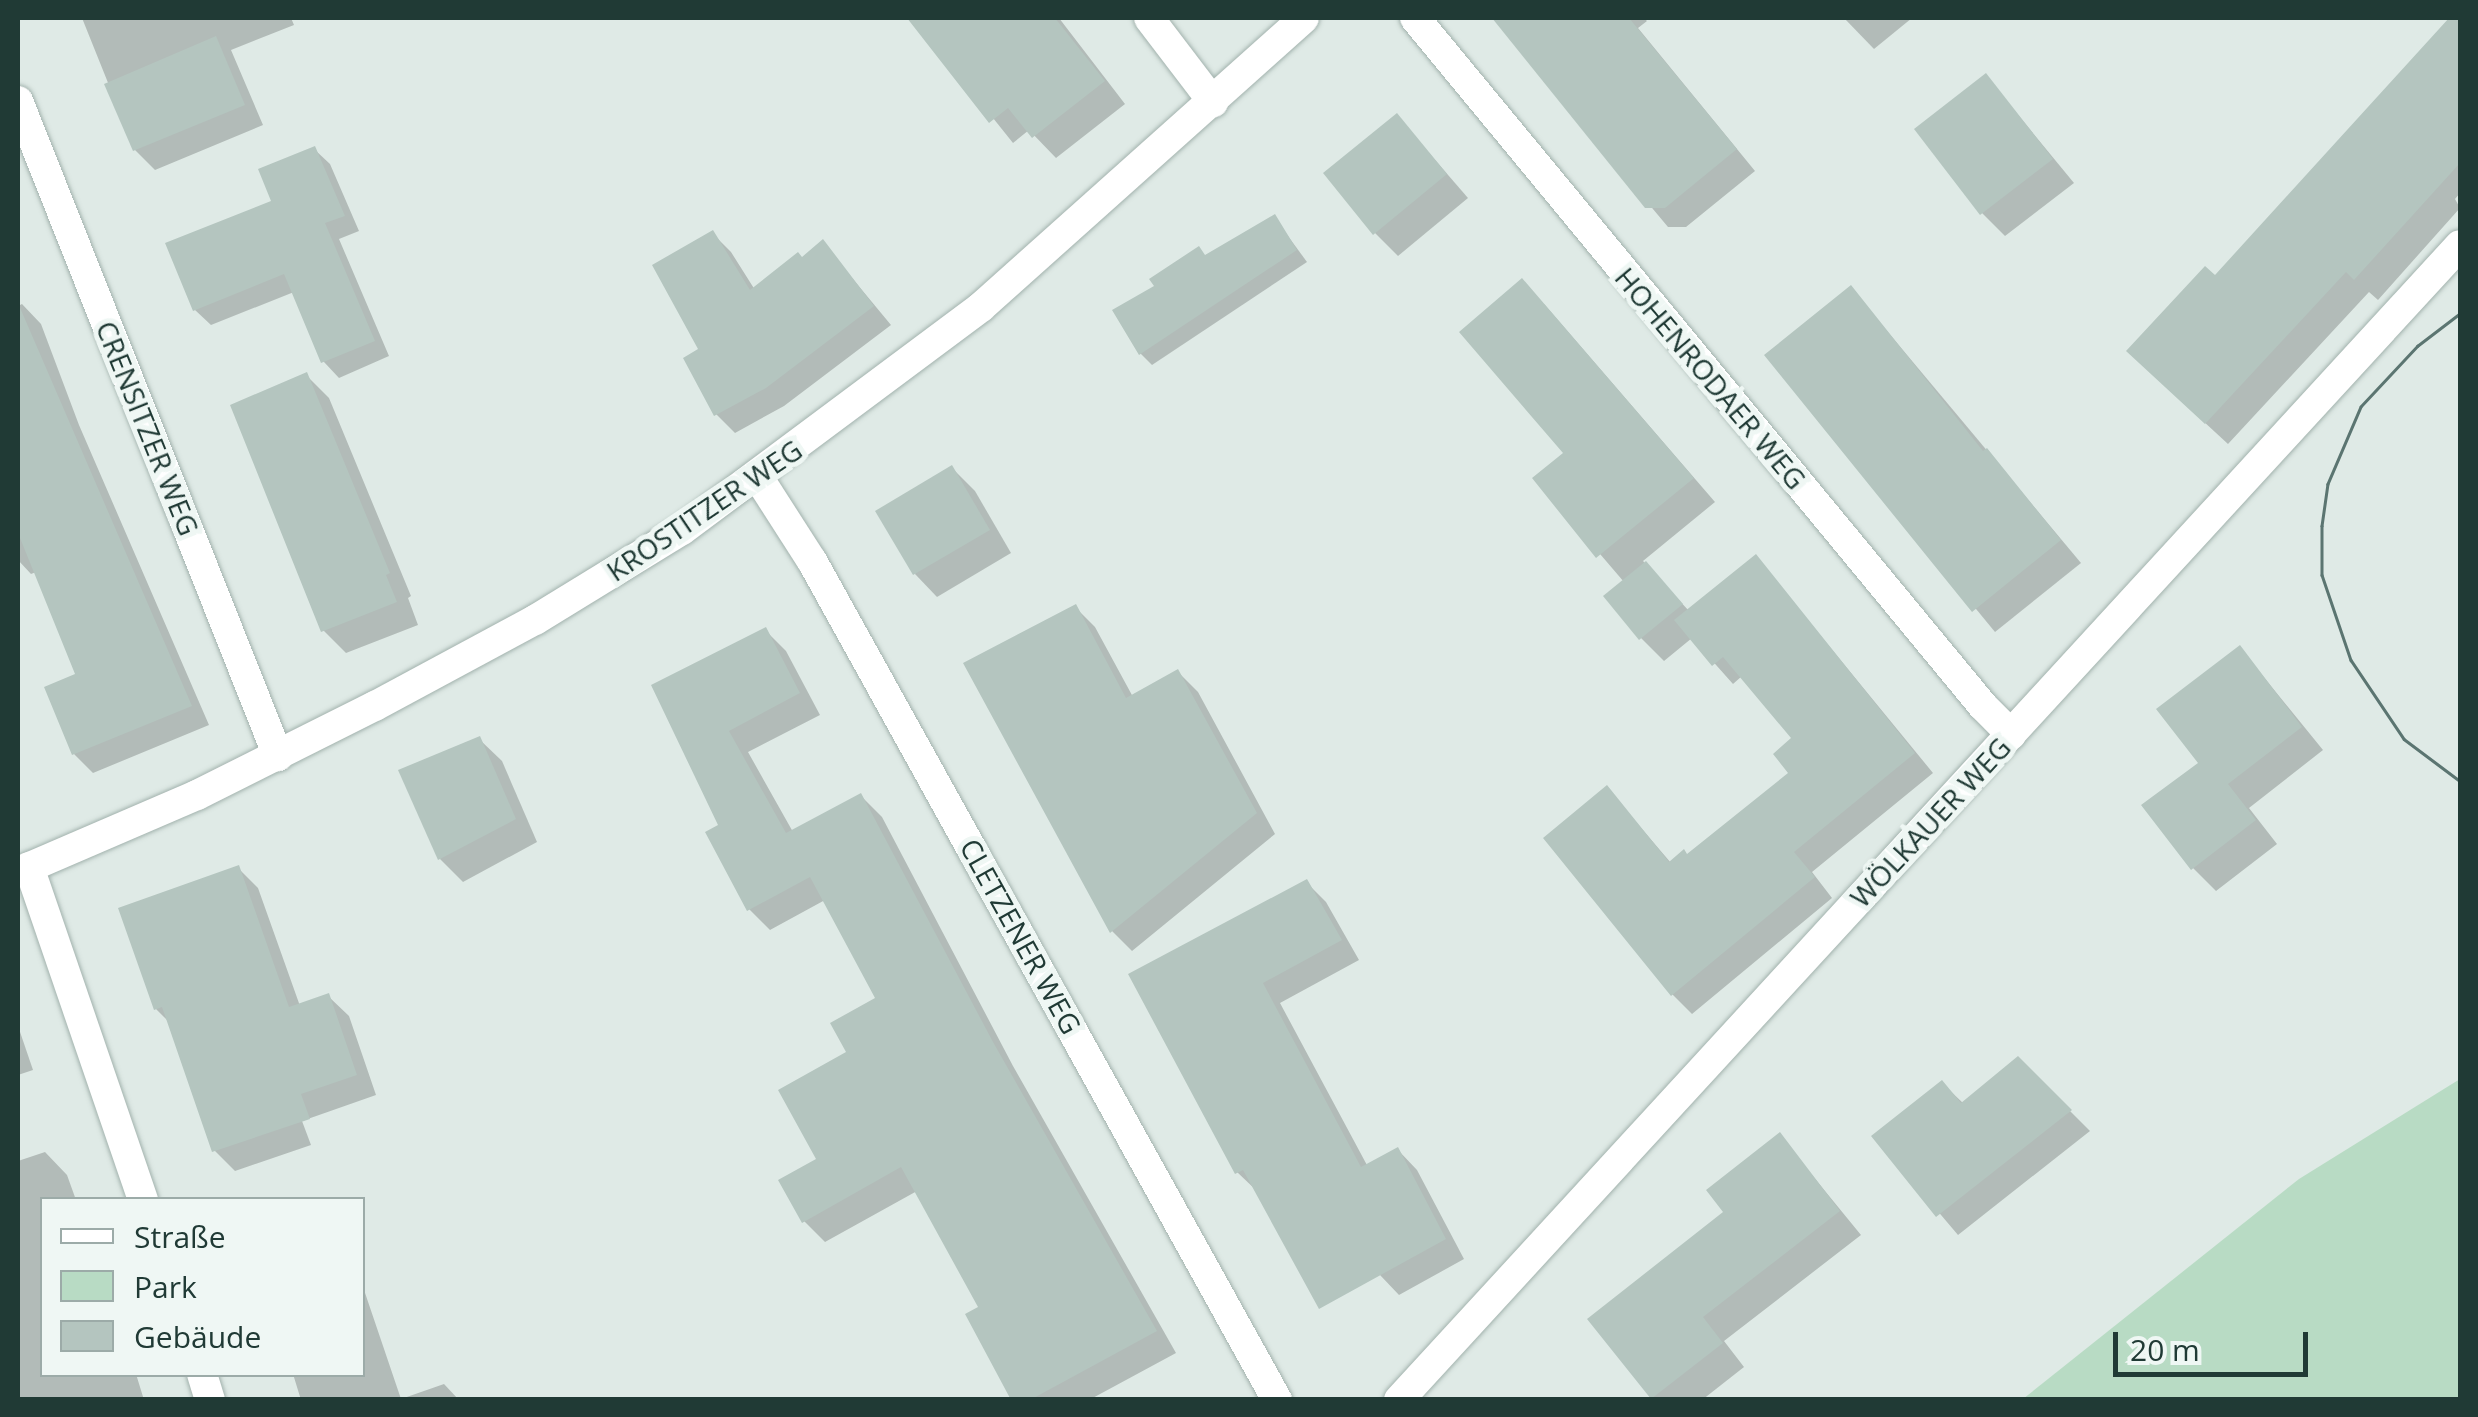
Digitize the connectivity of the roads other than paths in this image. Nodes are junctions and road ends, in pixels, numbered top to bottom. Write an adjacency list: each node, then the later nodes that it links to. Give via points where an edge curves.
1 (1150, 18): 5 (street)
2 (1304, 18): 5 (street, KROSTITZER WEG)
3 (1416, 18): 8 (street, HOHENRODAER WEG)
4 (18, 101): 9 (street, CRENSITZER WEG)
5 (1214, 102): 7 (street, KROSTITZER WEG, via 981,307)
6 (2460, 245): 8 (street, WÖLKAUER WEG)
7 (758, 477): 9 (street, KROSTITZER WEG, via 534,620); 12 (street, CLETZENER WEG, via 812,560)
8 (2011, 734): 13 (street, WÖLKAUER WEG)
9 (278, 756): 10 (street, KROSTITZER WEG)
10 (23, 869): 11 (street)
11 (143, 1197)
12 (1277, 1400)
13 (1399, 1400)

